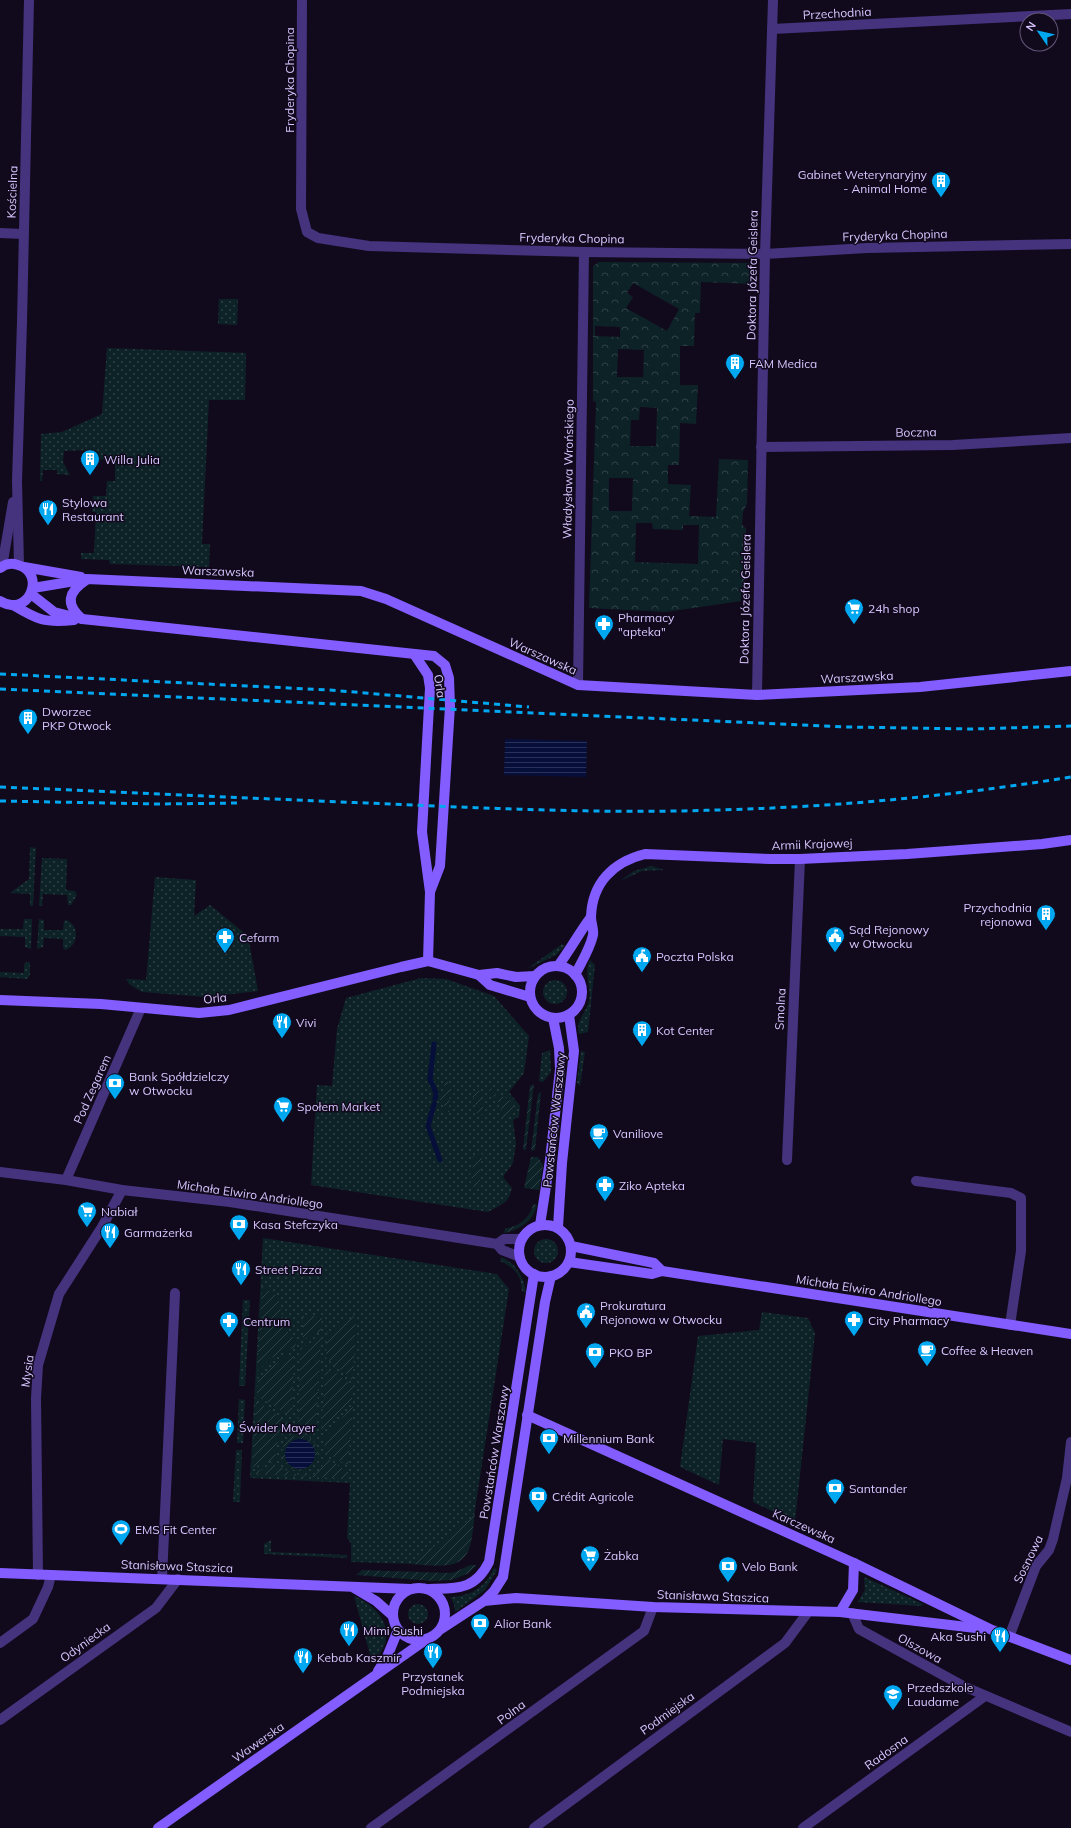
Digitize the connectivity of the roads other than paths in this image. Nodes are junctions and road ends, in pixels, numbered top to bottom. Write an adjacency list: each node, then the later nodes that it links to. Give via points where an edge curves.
1 (29, 0): 7 (street, Kościelna)
2 (302, 0): 9 (street, Fryderyka Chopina, via 301,209 307,232 318,238 342,243)
3 (773, 0): 5 (street, Doktora Józefa Geislera)
4 (1071, 14): 5 (street, Przechodnia)
5 (772, 29): 10 (street, Doktora Józefa Geislera)
6 (0, 233): 7 (street)
7 (23, 234): 13 (street, Kościelna)
8 (1071, 244): 10 (street, Fryderyka Chopina, via 867,248)
9 (584, 252): 10 (street, Fryderyka Chopina); 23 (street, Władysława Wrońskiego)
10 (765, 254): 12 (street, Doktora Józefa Geislera)
11 (1071, 438): 12 (street, Boczna, via 953,445)
12 (761, 447): 24 (street, Doktora Józefa Geislera)
13 (17, 481): 14 (street, Kościelna); 15 (street, Kościelna)
14 (22, 566): 15 (main road, Warszawska, via 13,564); 16 (main road, Warszawska); 17 (main road, via 31,576)
15 (1, 567)
16 (87, 579): 17 (main road, Warszawska); 20 (main road, via 75,589 70,599 76,614); 23 (main road, Warszawska, via 361,591 386,599)
17 (32, 591): 19 (main road, via 24,602); 20 (main road, via 54,612)
18 (0, 601): 19 (main road)
19 (13, 605): 20 (main road, via 34,618 45,621)
20 (82, 619): 21 (main road)
21 (414, 654): 27 (main road, Orla, via 428,675 430,688 422,832); 27 (main road, Orla, via 434,656 445,665 449,678 450,706 440,866)
22 (1071, 671): 24 (main road, Warszawska, via 920,687)
23 (578, 686): 24 (main road, Warszawska)
24 (757, 695)
25 (1071, 840): 26 (main road, Armii Krajowej, via 907,854)
26 (800, 858): 28 (main road, Armii Krajowej, via 644,854 630,858 602,880 594,896); 39 (street, Smolna)
27 (430, 892): 29 (main road, Orla)
28 (591, 917): 30 (main road, Armii Krajowej); 32 (main road, Armii Krajowej, via 593,934)
29 (428, 961): 31 (main road, Orla); 36 (main road, Orla, via 229,1010 199,1013)
30 (558, 966): 32 (main road); 33 (main road, via 549,967)
31 (478, 975): 33 (main road, Orla, via 497,973 516,977); 34 (main road, Orla, via 490,985)
32 (575, 975): 37 (main road, via 580,982 582,994 578,1006)
33 (535, 976): 34 (main road, via 531,984)
34 (530, 997): 38 (main road, via 536,1010)
35 (0, 1000): 36 (main road, Orla)
36 (141, 1008): 41 (street, Pod Zegarem)
37 (569, 1014): 38 (main road); 45 (main road, Powstańców Warszawy, via 574,1051)
38 (553, 1018): 44 (main road, Powstańców Warszawy, via 559,1048 560,1076)
39 (787, 1160)
40 (0, 1172): 41 (street, Michała Elwiro Andriollego)
41 (66, 1180): 43 (street, Michała Elwiro Andriollego)
42 (916, 1181): 55 (street, via 1011,1193 1021,1198 1021,1251)
43 (122, 1190): 47 (street, Michała Elwiro Andriollego, via 230,1202); 62 (street, Mysia, via 102,1227 59,1294 38,1365)
44 (540, 1224): 45 (main road); 46 (main road, via 529,1229)
45 (558, 1227): 48 (main road, via 566,1235)
46 (521, 1239): 47 (street, Michała Elwiro Andriollego, via 504,1240); 49 (main road)
47 (497, 1244): 49 (street, Michała Elwiro Andriollego, via 502,1250)
48 (571, 1246): 50 (main road); 51 (main road, Michała Elwiro Andriollego, via 648,1261)
49 (520, 1258): 52 (main road, via 525,1268)
50 (569, 1262): 51 (main road, Michała Elwiro Andriollego, via 652,1274); 53 (main road, via 561,1271)
51 (662, 1271): 55 (main road, Michała Elwiro Andriollego)
52 (534, 1274): 53 (main road, via 542,1277); 67 (main road, Powstańców Warszawy, via 489,1562 483,1574 469,1585 450,1589)
53 (551, 1276): 57 (main road)
54 (175, 1293): 63 (street)
55 (1010, 1325): 56 (main road, Michała Elwiro Andriollego)
56 (1071, 1334)
57 (527, 1416): 59 (main road, Karczewska); 68 (main road, via 503,1577)
58 (1071, 1442): 77 (street, Sosnowa, via 1067,1478 1053,1539 1049,1550 1036,1566)
59 (854, 1562): 71 (main road, via 853,1590); 76 (main road, Karczewska)
60 (0, 1573): 62 (main road, Stanisława Staszica)
61 (51, 1574): 62 (main road, Stanisława Staszica); 63 (main road, Stanisława Staszica); 79 (street, via 48,1587 33,1619)
62 (38, 1575)
63 (162, 1578): 64 (main road, Stanisława Staszica)
64 (178, 1579): 65 (main road, Stanisława Staszica); 83 (street, Odyniecka, via 156,1608)
65 (352, 1587): 66 (main road, Stanisława Staszica); 73 (main road, Stanisława Staszica, via 376,1601)
66 (411, 1589): 67 (main road); 73 (main road, via 397,1599)
67 (429, 1589): 74 (main road, via 436,1593 444,1606 444,1622)
68 (484, 1601): 69 (main road, Stanisława Staszica, via 516,1598); 74 (main road, Stanisława Staszica)
69 (652, 1607): 70 (main road, Stanisława Staszica); 86 (street, Polna, via 644,1632)
70 (808, 1612): 71 (main road, Stanisława Staszica); 87 (street, Podmiejska, via 785,1643)
71 (840, 1612): 72 (main road, Stanisława Staszica)
72 (852, 1614): 76 (main road, Stanisława Staszica); 82 (street, Olszowa, via 859,1629)
73 (393, 1616): 75 (main road)
74 (441, 1629): 78 (main road)
75 (398, 1630): 78 (main road, via 411,1639); 81 (main road, Wawerska, via 387,1658)
76 (992, 1630): 77 (main road, Karczewska)
77 (1009, 1637): 80 (main road, Karczewska)
78 (427, 1639): 81 (main road, Wawerska)
79 (0, 1643)
80 (1071, 1660)
81 (373, 1678): 85 (main road, Wawerska)
82 (985, 1696): 84 (street); 88 (street, Radosna)
83 (0, 1720)
84 (1071, 1732)
85 (158, 1828)
86 (371, 1828)
87 (534, 1828)
88 (803, 1828)

